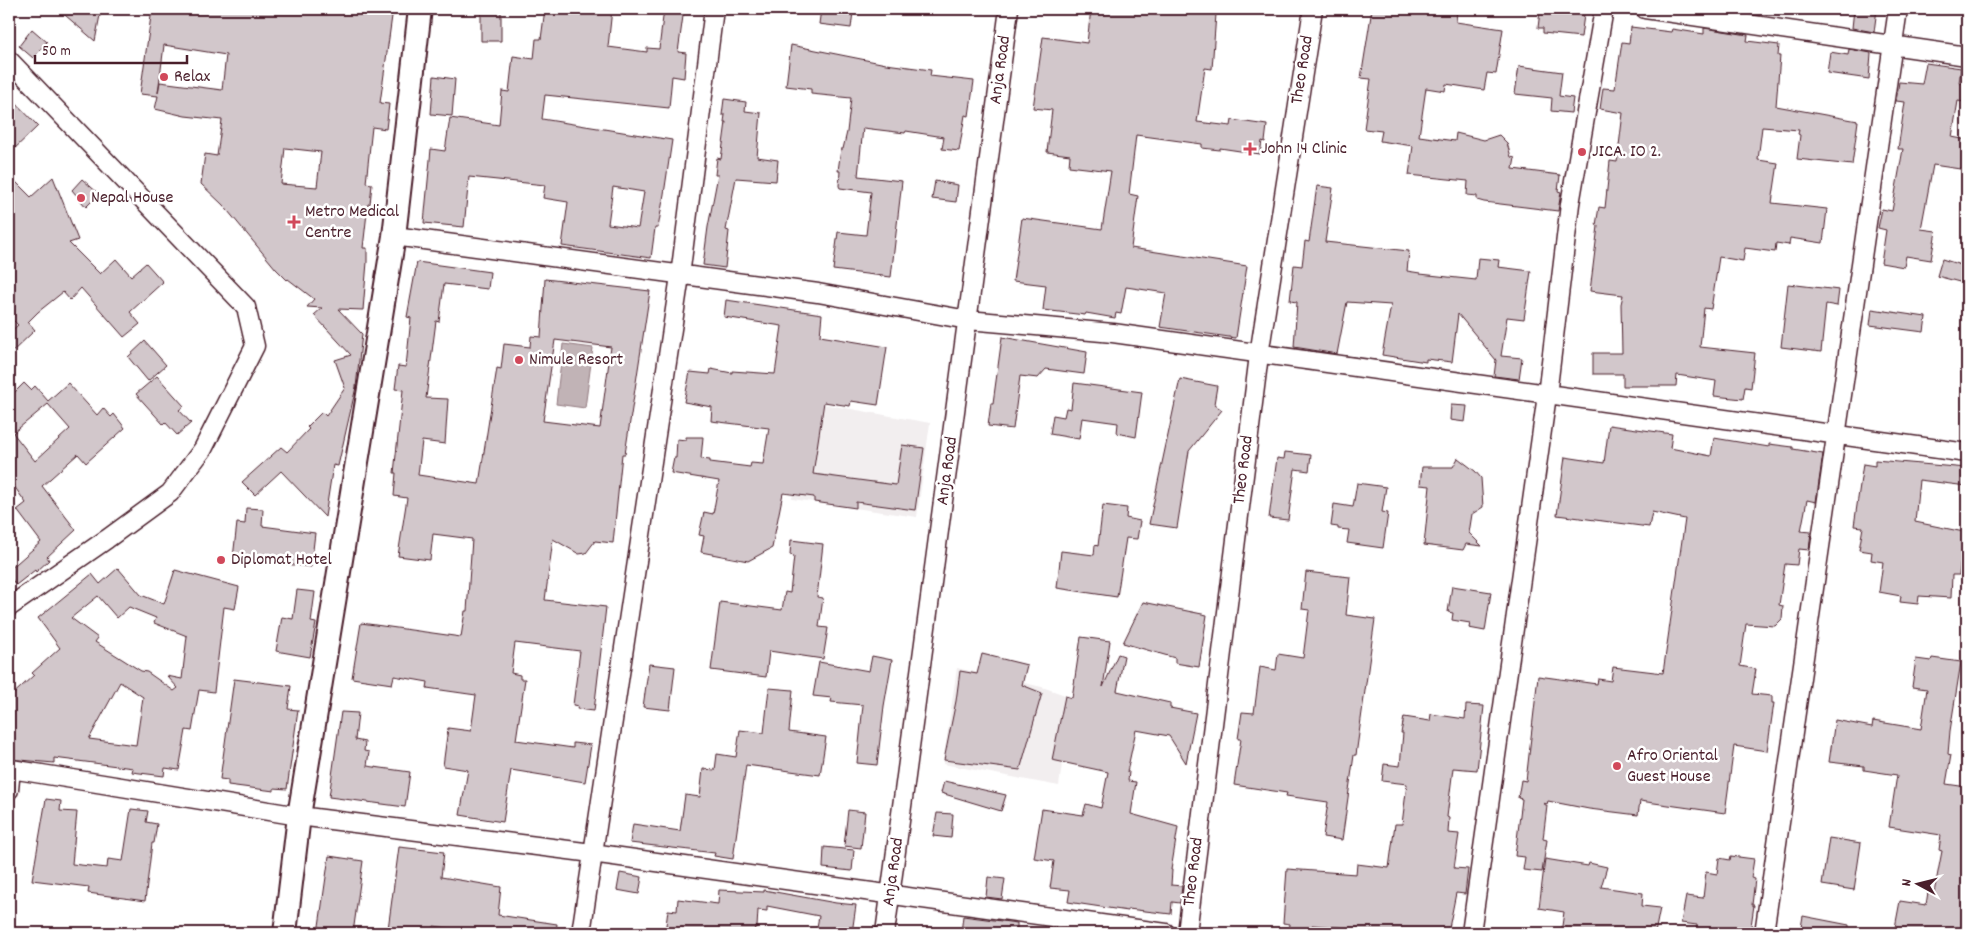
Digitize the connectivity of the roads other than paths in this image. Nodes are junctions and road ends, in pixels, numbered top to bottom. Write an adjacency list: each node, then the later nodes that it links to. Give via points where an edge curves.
1 (420, 9): 11 (street)
2 (714, 9): 12 (street)
3 (1009, 9): 13 (street, Anja Road)
4 (1313, 9): 14 (street, Theo Road)
5 (1604, 9): 15 (street, via 1570,204)
6 (1645, 9): 8 (street)
7 (1898, 9): 8 (street)
8 (1894, 45): 9 (street); 16 (street)
9 (1967, 56)
10 (9, 60): 18 (street, via 246,307 255,346 203,449 170,493)
11 (394, 236): 12 (street); 20 (street)
12 (680, 276): 13 (street, via 818,293); 21 (street)
13 (968, 320): 14 (street, via 1113,333); 22 (street, Anja Road)
14 (1259, 355): 15 (street); 27 (street, Theo Road)
15 (1547, 394): 16 (street); 28 (street)
16 (1837, 435): 17 (street); 29 (street)
17 (1967, 453)
18 (9, 607)
19 (9, 790): 20 (street, via 12,769)
20 (299, 816): 21 (street); 23 (street)
21 (592, 853): 22 (street); 24 (street)
22 (891, 895): 25 (street, Anja Road); 26 (street)
23 (286, 933)
24 (581, 933)
25 (885, 933)
26 (1166, 933)
27 (1187, 933)
28 (1471, 933)
29 (1764, 933)

